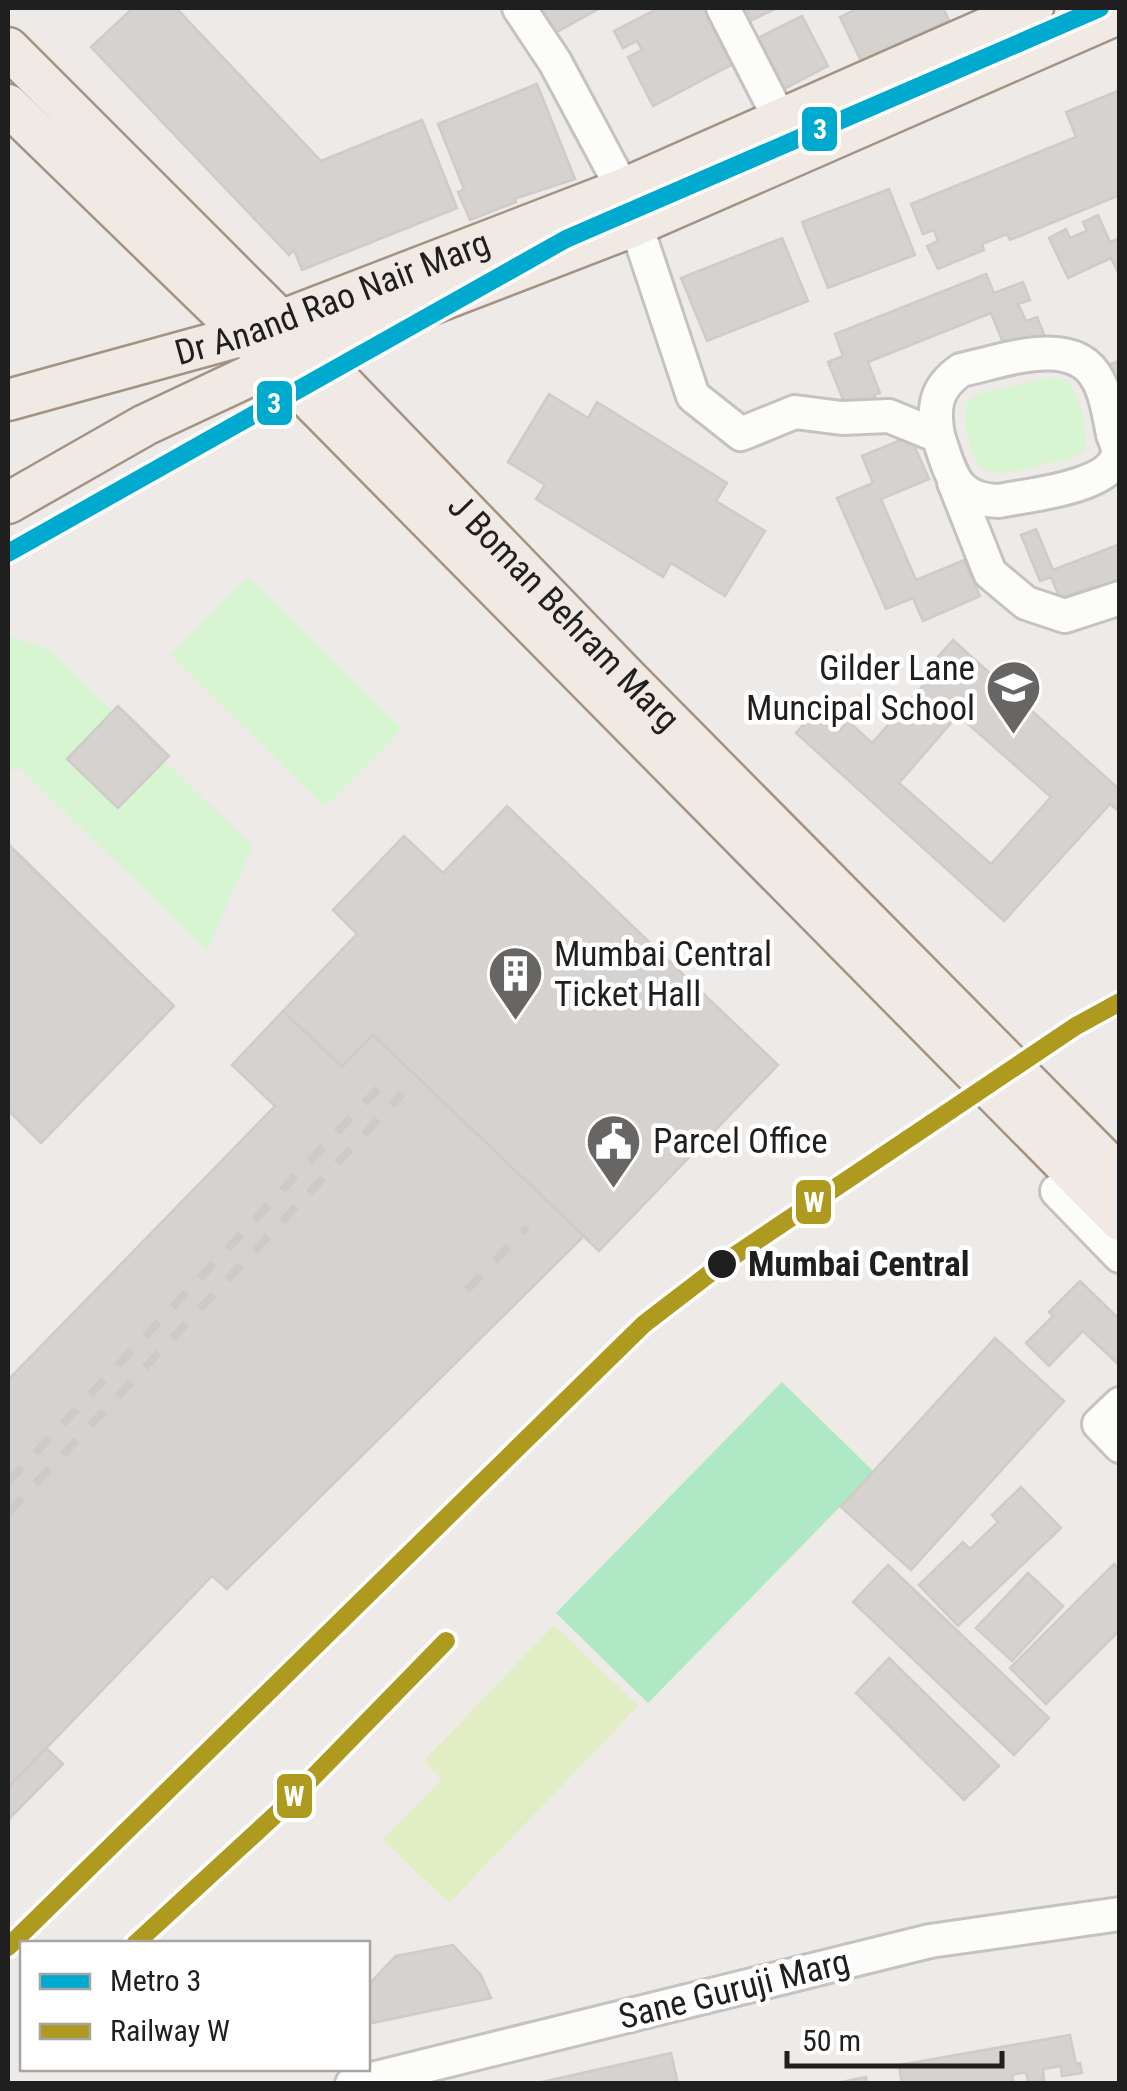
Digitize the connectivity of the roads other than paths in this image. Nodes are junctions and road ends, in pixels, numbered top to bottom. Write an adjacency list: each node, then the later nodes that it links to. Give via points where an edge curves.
1 (520, 8): 8 (street)
2 (724, 8): 7 (street)
3 (1033, 8): 7 (main road, Dr Anand Rao Nair Marg)
4 (1120, 14): 8 (main road, Dr Anand Rao Nair Marg)
5 (8, 48): 9 (main road, J Boman Behram Marg)
6 (8, 105): 9 (main road, J Boman Behram Marg)
7 (780, 120): 8 (main road, Dr Anand Rao Nair Marg)
8 (630, 207): 9 (main road, Dr Anand Rao Nair Marg); 10 (main road, Dr Anand Rao Nair Marg); 13 (street, via 693,396 741,434 795,412 889,416)
9 (261, 328): 10 (main road, J Boman Behram Marg); 11 (main road, Dr Anand Rao Nair Marg)
10 (292, 357): 15 (main road, Dr Anand Rao Nair Marg, via 145,425); 17 (main road, J Boman Behram Marg)
11 (8, 400)
12 (1116, 433): 13 (street, via 1090,367 1051,352 950,377 936,398); 14 (street, via 1117,458 1082,484 987,501)
13 (938, 436): 14 (street)
14 (954, 482): 16 (street, via 990,573 1026,604 1065,616)
15 (8, 503)
16 (1120, 598)
17 (620, 692): 18 (main road, J Boman Behram Marg); 20 (main road, J Boman Behram Marg)
18 (1120, 1176)
19 (1057, 1192): 21 (street)
20 (1120, 1220)
21 (1120, 1256)
22 (1120, 1404): 23 (street, via 1098,1424)
23 (1120, 1446)
24 (1120, 1914): 25 (street, Sane Guruji Marg, via 930,1941)
25 (352, 2084)

